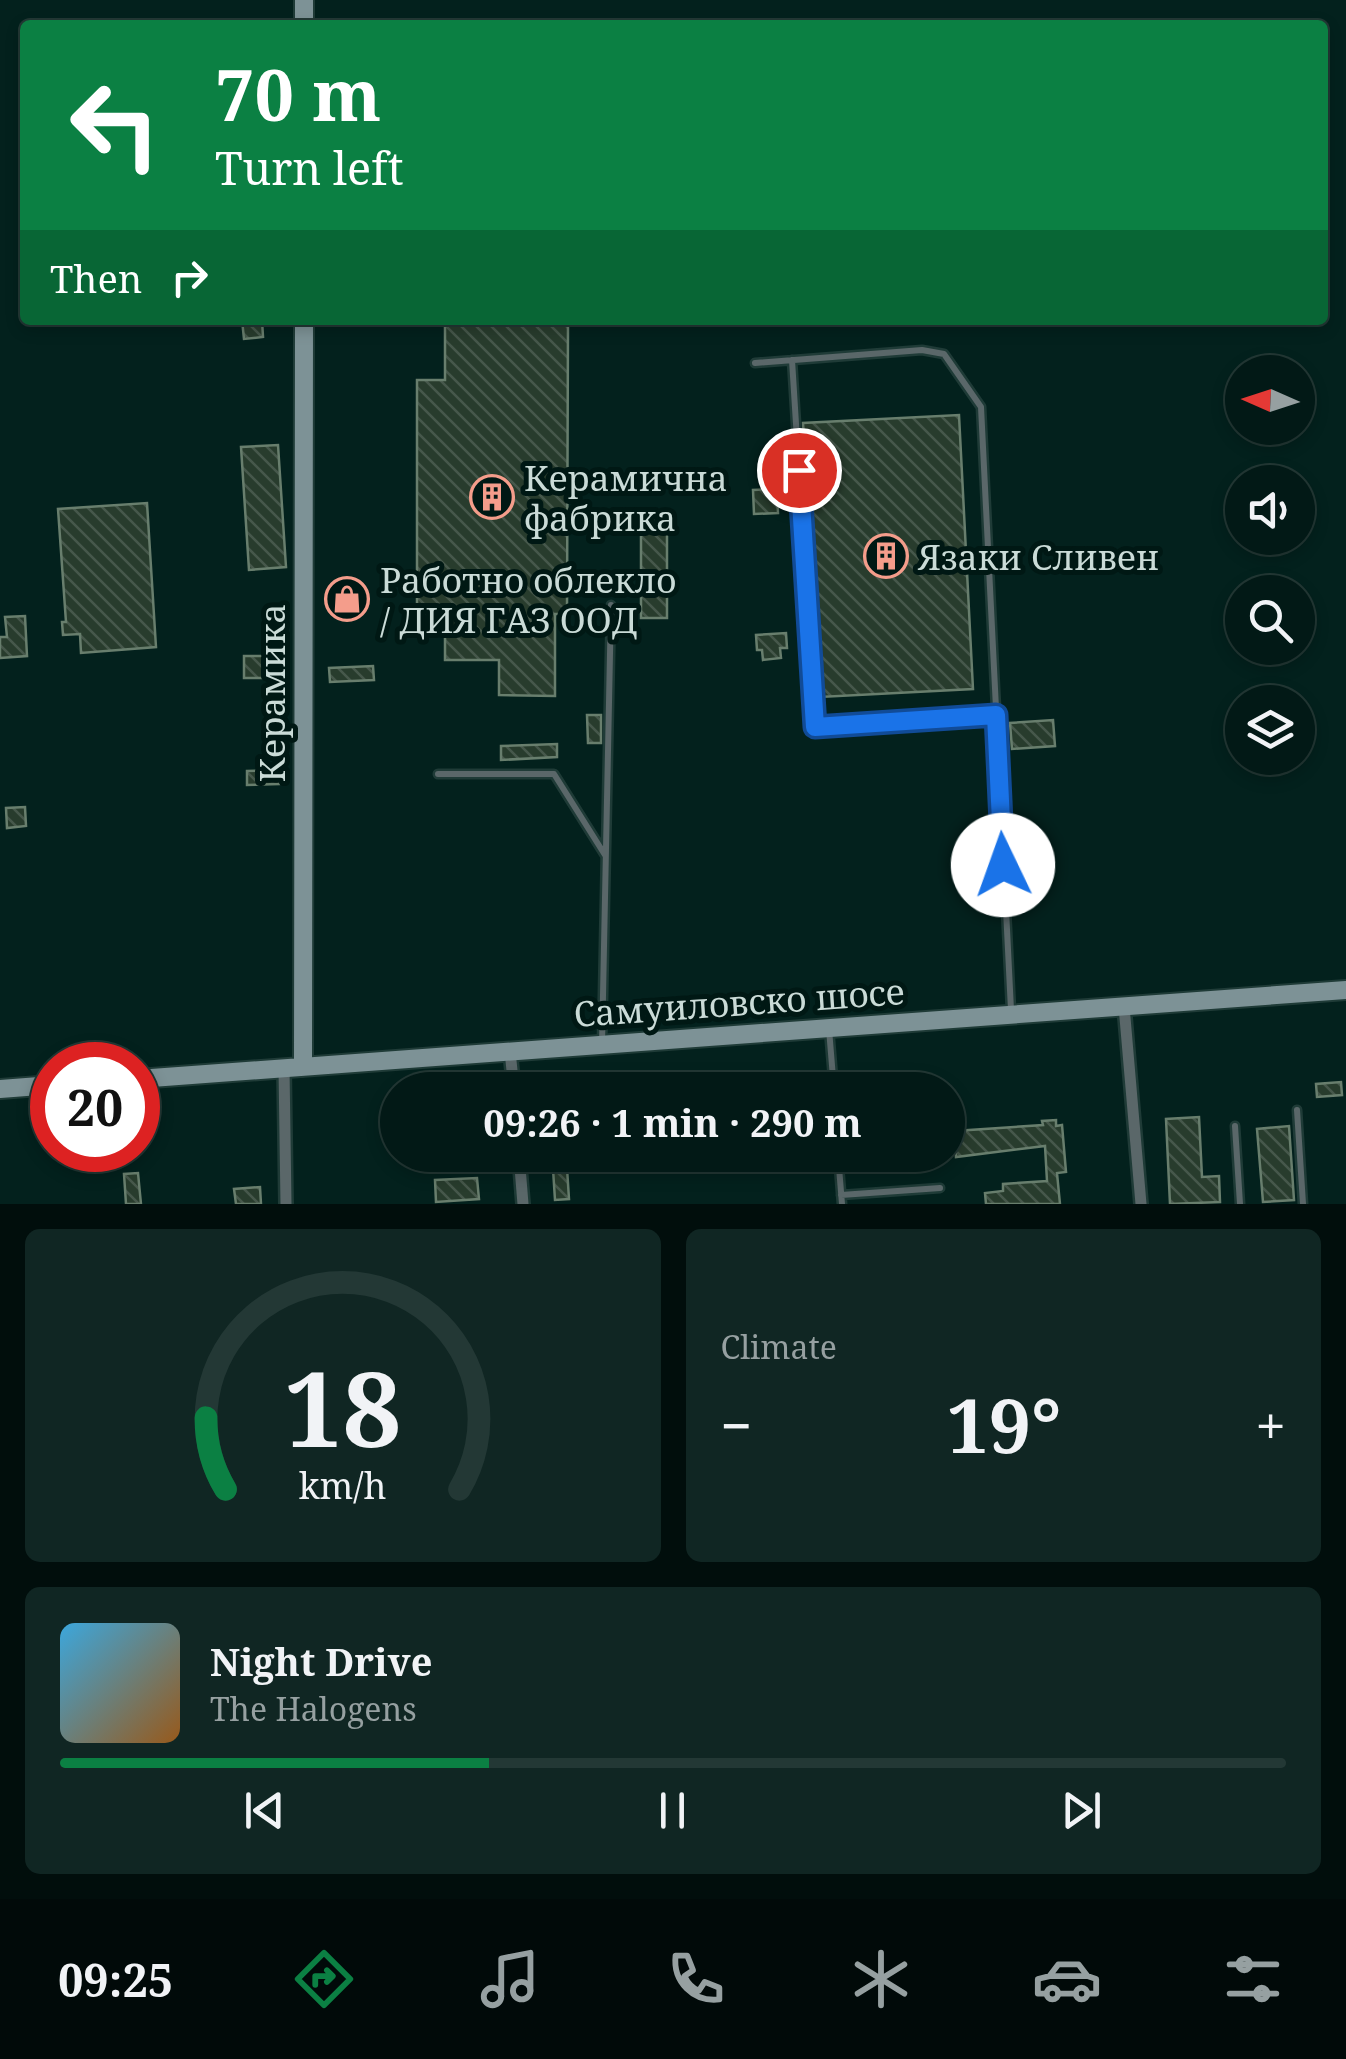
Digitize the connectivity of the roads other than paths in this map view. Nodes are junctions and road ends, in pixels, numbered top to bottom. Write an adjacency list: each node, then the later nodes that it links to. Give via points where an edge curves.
1 (304, 325): 14 (street, Керамика)
2 (792, 360): 3 (lane); 5 (lane, via 944,354 981,408); 5 (lane, via 815,727)
3 (755, 363)
4 (611, 605): 7 (lane)
5 (996, 715): 10 (lane)
6 (438, 774): 7 (lane, via 554,774)
7 (606, 856): 12 (lane)
8 (1346, 990): 9 (street, Самуиловско шосе)
9 (1124, 1006): 10 (street, Самуиловско шосе); 28 (street)
10 (1011, 1015): 11 (street, Самуиловско шосе)
11 (829, 1028): 12 (street, Самуиловско шосе); 16 (lane)
12 (602, 1045): 13 (street, Самуиловско шосе)
13 (510, 1052): 14 (street, Самуиловско шосе); 15 (street)
14 (294, 1067): 17 (street, Самуиловско шосе); 26 (street)
15 (512, 1072)
16 (833, 1072)
17 (160, 1077)
18 (30, 1087): 19 (street)
19 (0, 1089)
20 (1297, 1110): 30 (lane)
21 (1235, 1126): 29 (lane)
22 (520, 1172): 27 (street)
23 (840, 1172): 25 (lane)
24 (940, 1188): 25 (lane)
25 (842, 1200)
26 (286, 1204)
27 (522, 1204)
28 (1141, 1204)
29 (1240, 1204)
30 (1303, 1204)

